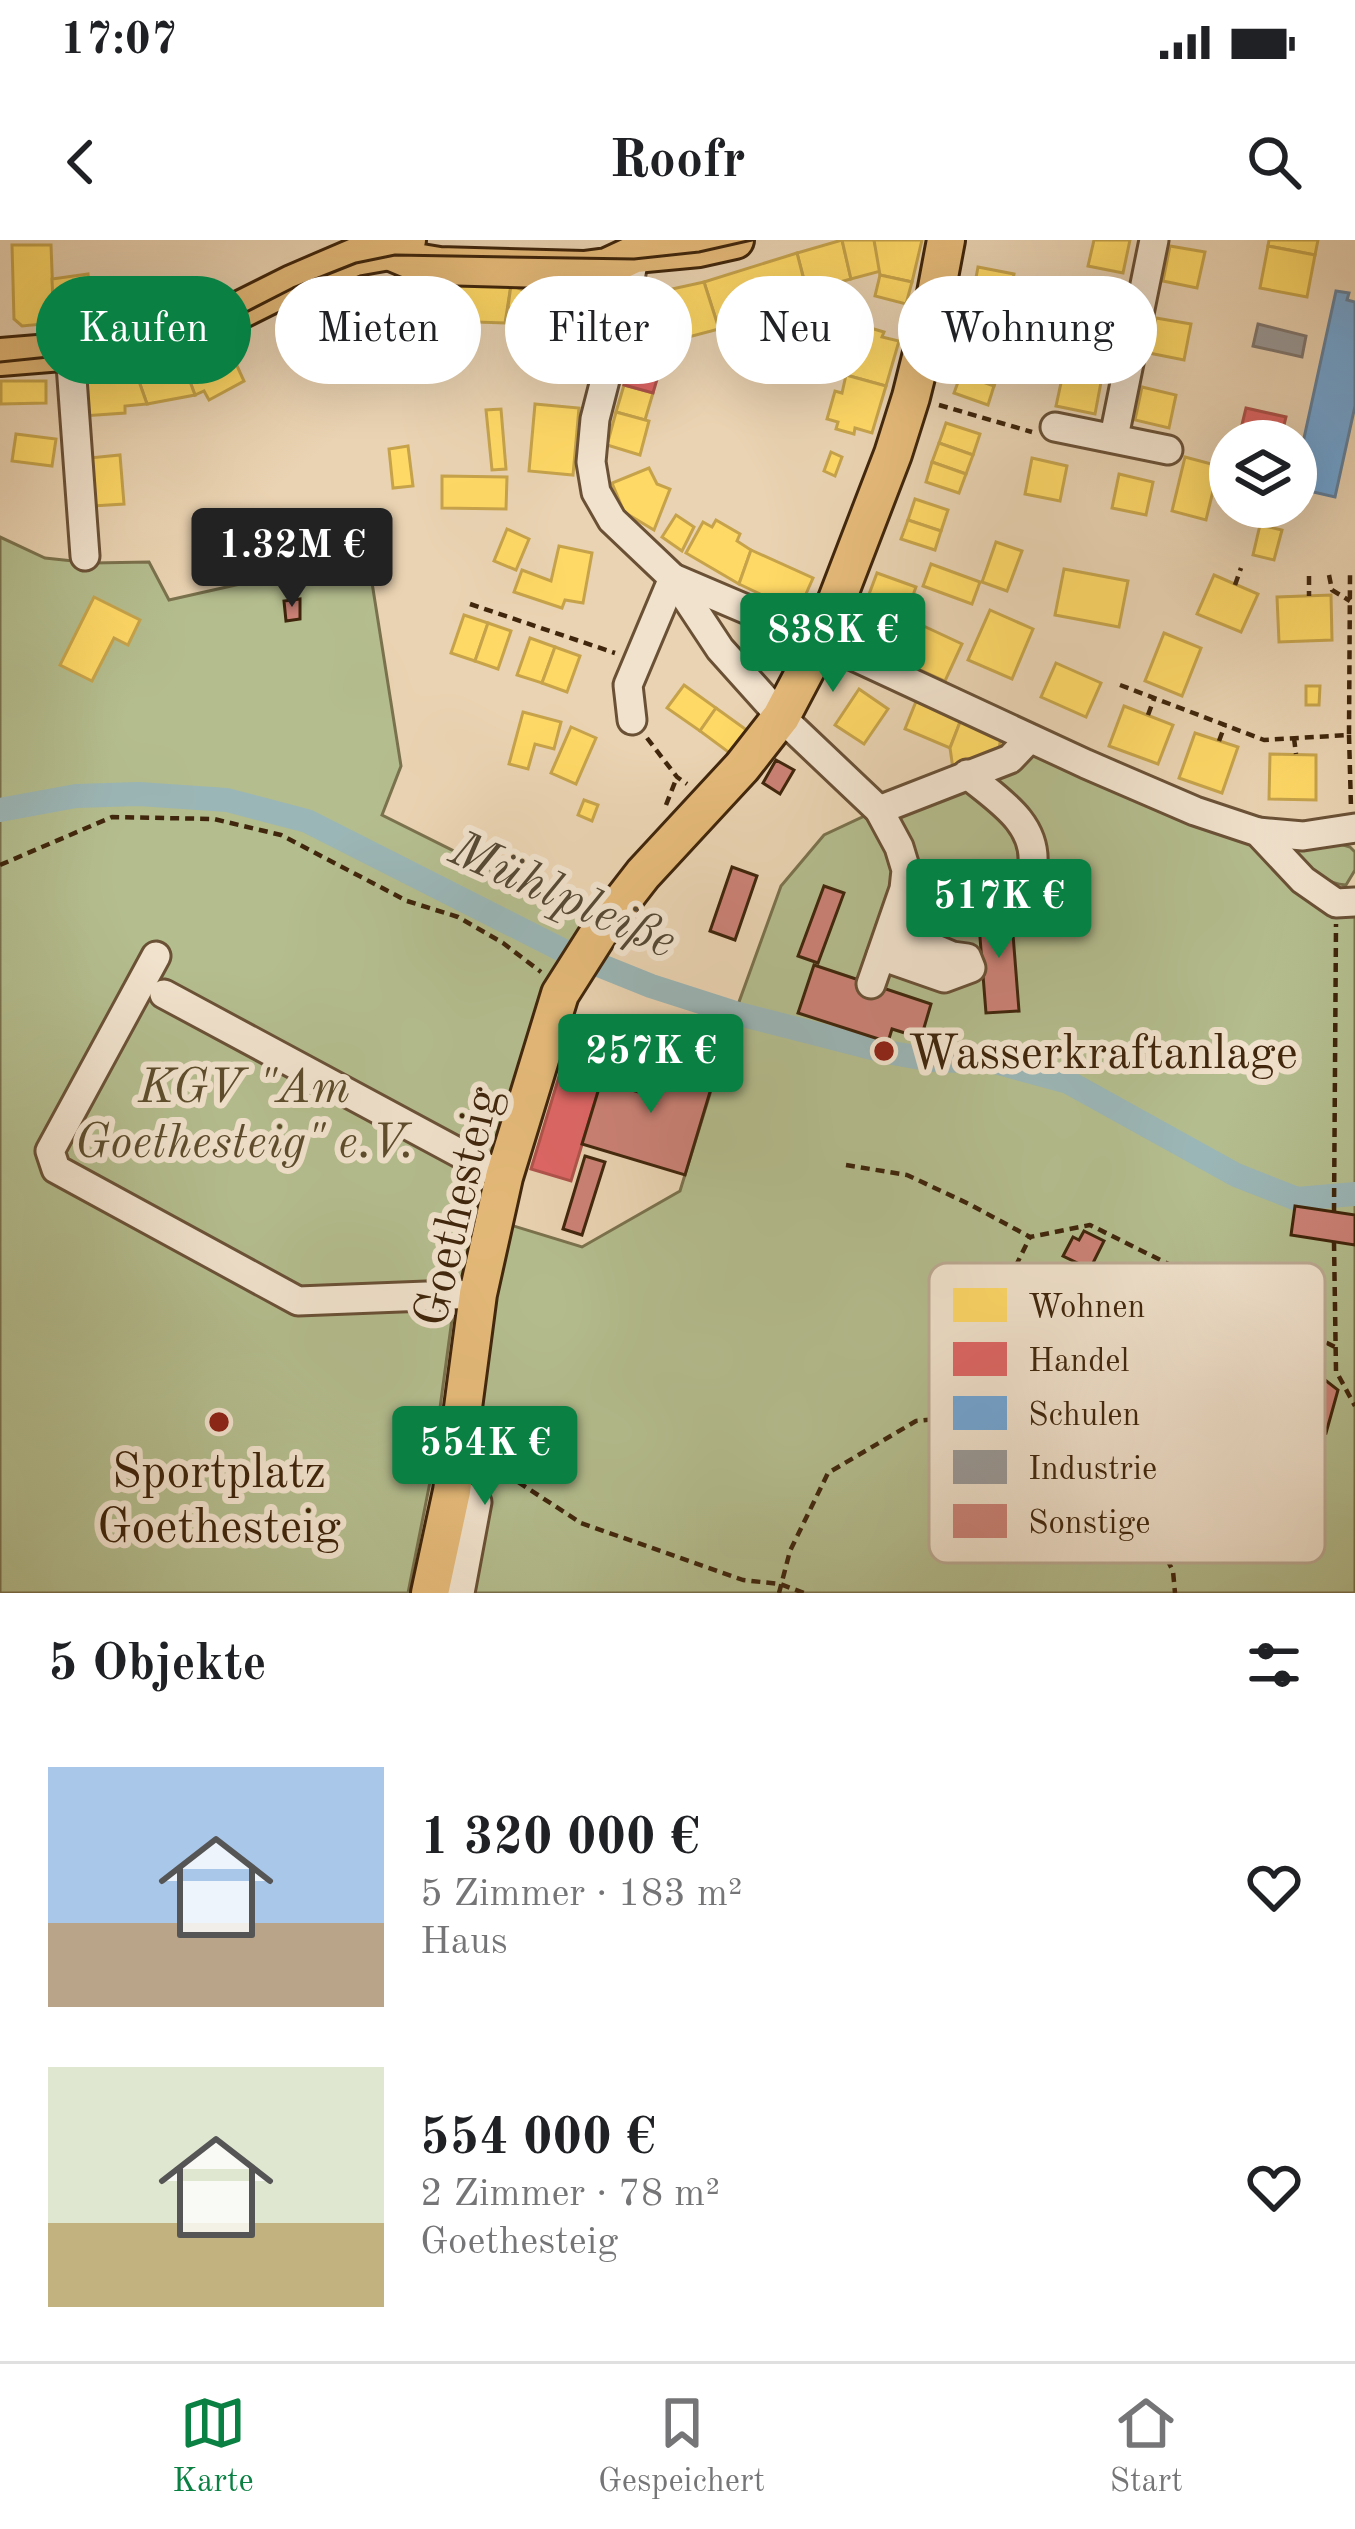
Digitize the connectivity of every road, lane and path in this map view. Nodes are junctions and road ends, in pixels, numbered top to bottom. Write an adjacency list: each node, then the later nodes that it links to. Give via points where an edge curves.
1 (735, 240): 5 (main road)
2 (946, 240): 10 (main road, Goethesteig)
3 (1154, 240): 12 (street)
4 (393, 244): 5 (main road, via 415,262 439,266 570,270 607,267); 6 (main road)
5 (635, 247): 19 (street, via 591,462 612,520)
6 (251, 304)
7 (36, 354): 8 (main road)
8 (0, 357)
9 (72, 384): 14 (street)
10 (911, 397): 11 (path, via 1026,431 1049,435); 24 (main road, Goethesteig)
11 (1055, 427): 12 (street)
12 (1114, 437): 13 (street)
13 (1168, 449)
14 (85, 556)
15 (1241, 568): 20 (path)
16 (1309, 575): 21 (path)
17 (1328, 575): 22 (path, via 1332,590)
18 (1350, 575): 22 (path)
19 (673, 578): 24 (street); 25 (street); 29 (street, via 720,650)
20 (1235, 585)
21 (1309, 596)
22 (1350, 601): 32 (path)
23 (470, 604): 25 (path)
24 (821, 640): 29 (main road, Goethesteig); 35 (street)
25 (638, 660): 30 (street, via 628,686)
26 (1120, 685): 27 (path)
27 (1154, 699): 28 (path); 31 (path)
28 (1148, 715)
29 (781, 717): 39 (main road, Goethesteig); 40 (street)
30 (632, 720): 39 (path)
31 (1225, 725): 34 (path, via 1264,740); 36 (path)
32 (1352, 726): 33 (path)
33 (1349, 735): 34 (path); 41 (path)
34 (1294, 738): 37 (path)
35 (1028, 739): 38 (street, via 1010,759); 42 (street)
36 (1220, 741)
37 (1297, 754)
38 (968, 774): 40 (street); 44 (street, via 1033,842 1032,875)
39 (709, 802): 47 (main road, Goethesteig, via 643,874)
40 (879, 810): 48 (street, via 906,870)
41 (1353, 829): 42 (street)
42 (1258, 832): 45 (street, via 1303,880)
43 (0, 865): 47 (path, via 112,817 214,819 281,835 407,901 458,917)
44 (1016, 897)
45 (1346, 902): 52 (path)
46 (156, 956): 57 (street, via 50,1150 56,1169 298,1301)
47 (566, 983): 51 (main road, Goethesteig)
48 (871, 984)
49 (164, 994): 51 (street)
50 (846, 1165): 53 (path, via 907,1175)
51 (504, 1177): 57 (main road, Goethesteig)
52 (1334, 1212)
53 (1030, 1237): 55 (path); 56 (path, via 1090,1225)
54 (1334, 1241): 59 (path)
55 (1017, 1263)
56 (1166, 1263)
57 (478, 1294): 62 (main road, Goethesteig)
58 (1325, 1342): 59 (path)
59 (1335, 1347): 60 (path, via 1336,1371)
60 (1355, 1406)
61 (929, 1420): 65 (path, via 828,1474)
62 (460, 1426): 63 (main road, Goethesteig); 65 (path, via 492,1465 580,1523 742,1580)
63 (452, 1491): 66 (main road, Goethesteig); 67 (street, via 476,1502)
64 (1169, 1563): 70 (path)
65 (780, 1584): 68 (path); 69 (path)
66 (430, 1593)
67 (460, 1593)
68 (779, 1593)
69 (804, 1593)
70 (1175, 1593)

